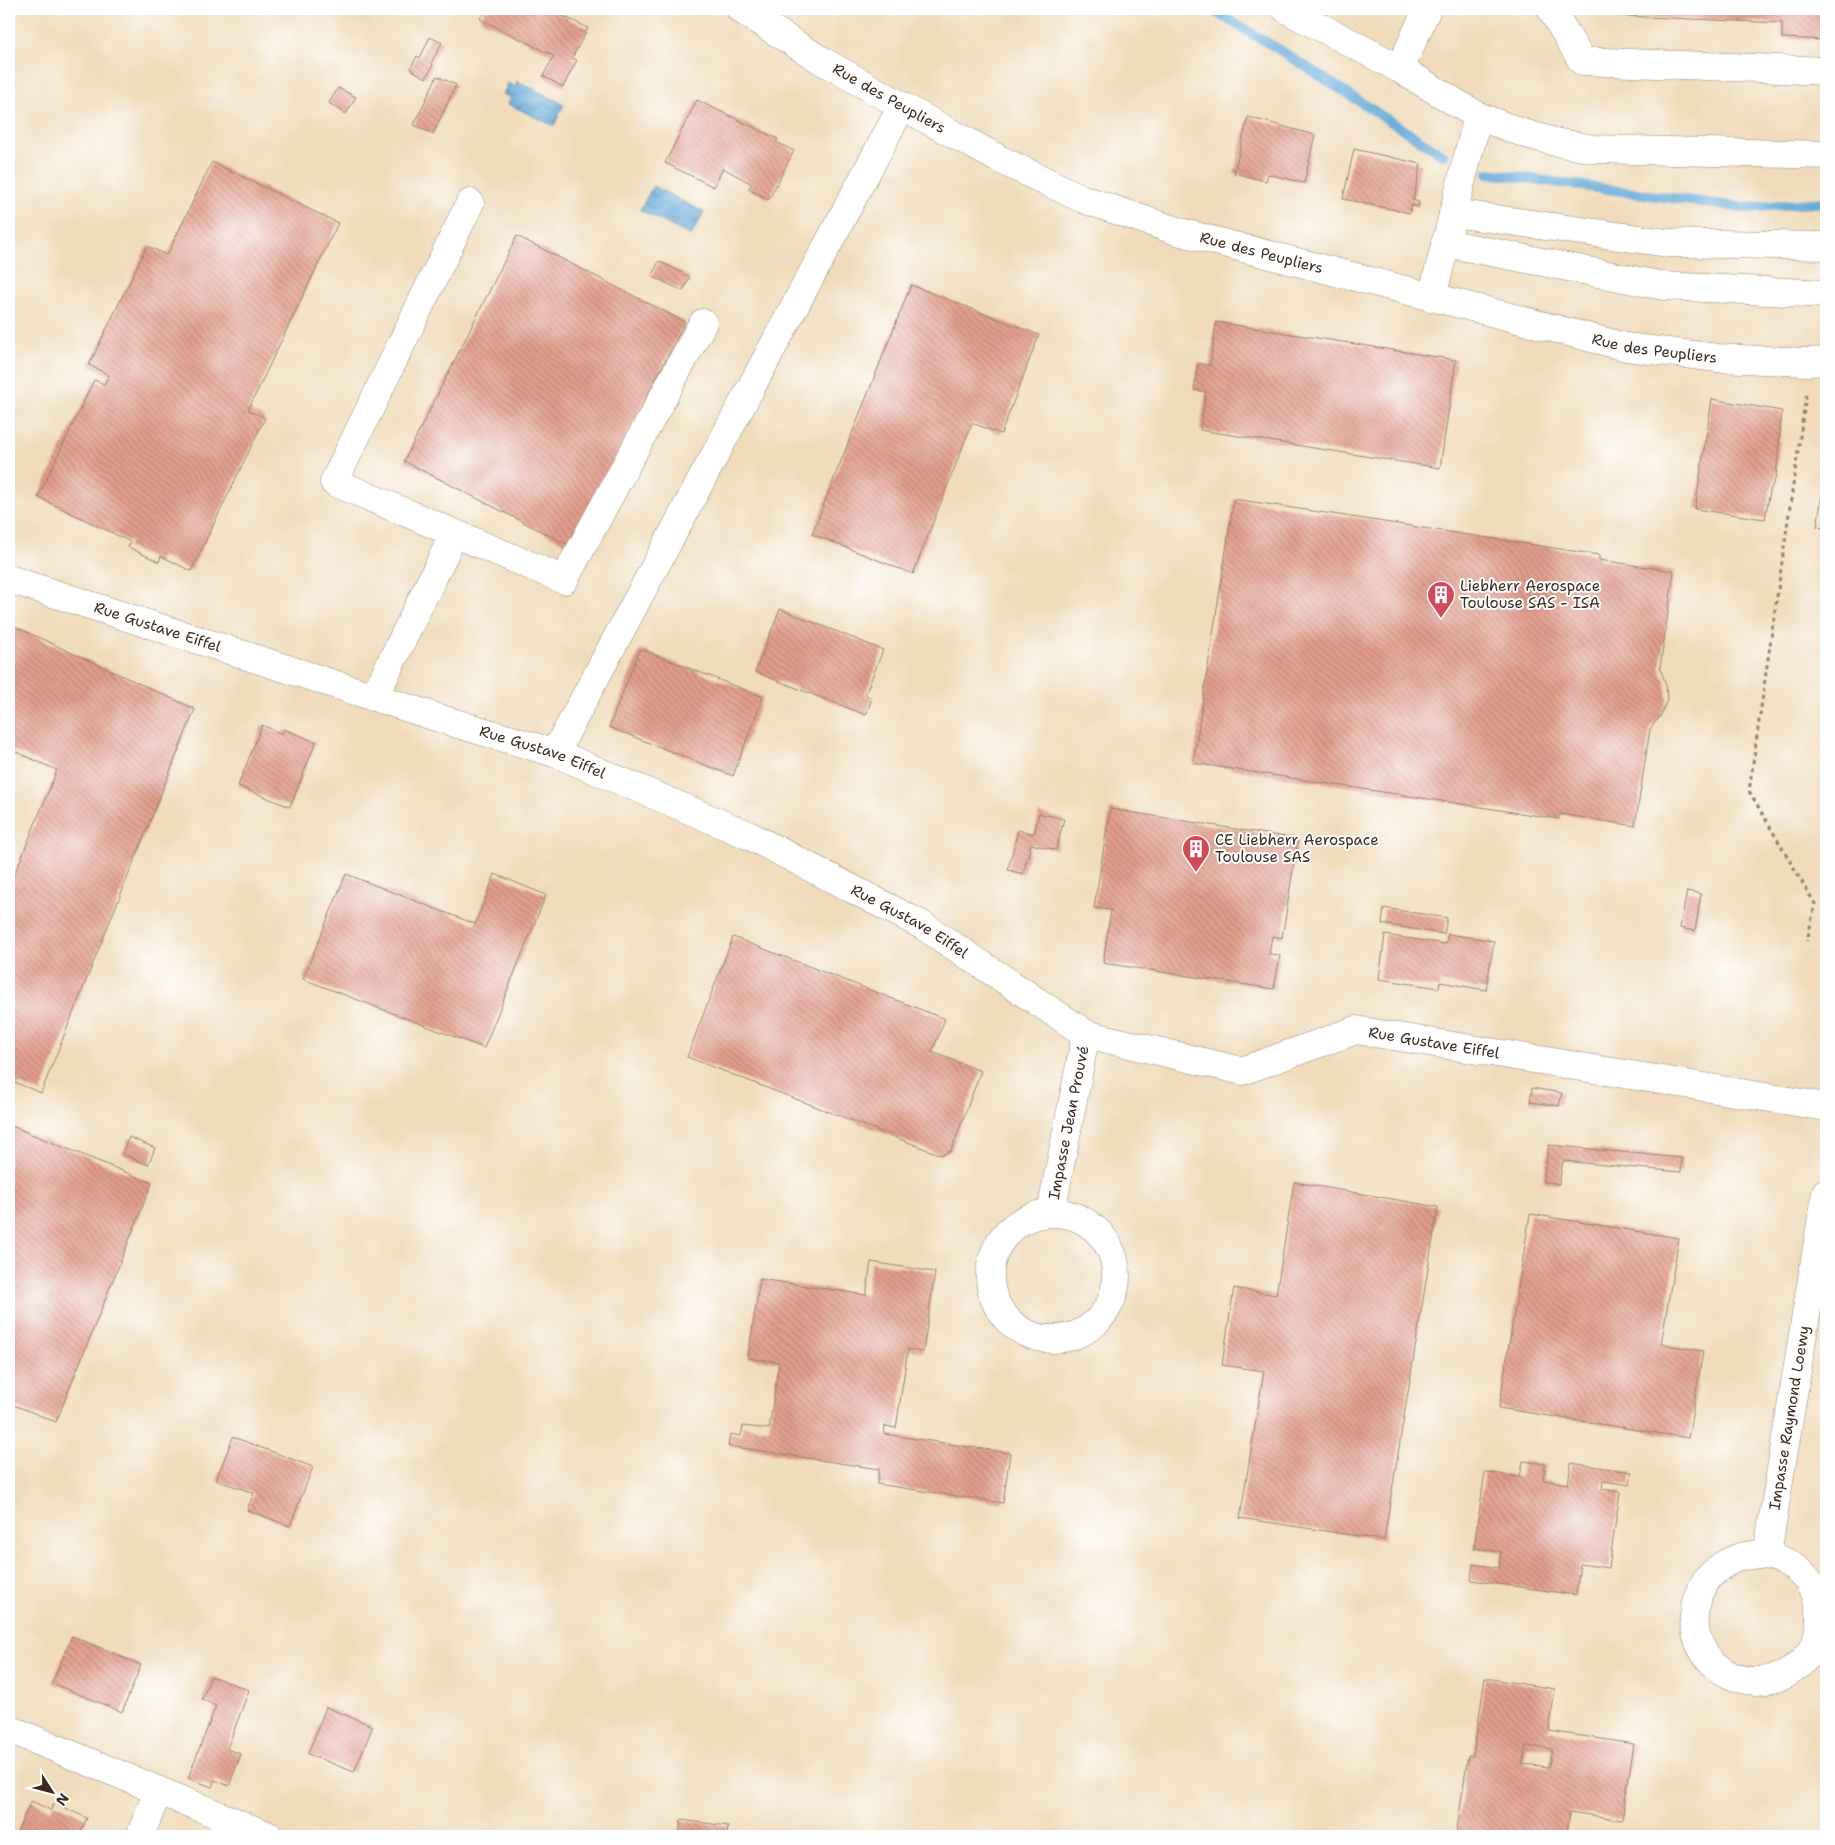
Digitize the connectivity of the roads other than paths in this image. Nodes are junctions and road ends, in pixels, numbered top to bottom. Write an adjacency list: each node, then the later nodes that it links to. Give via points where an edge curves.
1 (740, 9): 8 (street, Rue des Peupliers)
2 (1286, 9): 5 (street)
3 (1427, 9): 6 (street)
4 (1551, 9): 7 (street, via 1582,61)
5 (1330, 19): 6 (street)
6 (1400, 69): 9 (street)
7 (1826, 71)
8 (902, 106): 16 (street, Rue des Peupliers, via 1001,160 1083,199 1177,231); 22 (street)
9 (1478, 116): 10 (street, via 1523,133 1594,149); 12 (street)
10 (1826, 155)
11 (470, 203): 19 (street, via 334,482)
12 (1453, 213): 13 (street); 14 (street, via 1668,243)
13 (1446, 242): 15 (street, via 1664,286); 16 (street)
14 (1826, 246)
15 (1826, 294)
16 (1432, 297): 18 (street, Rue des Peupliers, via 1626,347 1718,358)
17 (703, 323): 19 (street, via 564,580)
18 (1817, 361)
19 (454, 534): 21 (street)
20 (9, 579): 21 (street, Rue Gustave Eiffel)
21 (372, 696): 22 (street, Rue Gustave Eiffel)
22 (555, 754): 23 (street, Rue Gustave Eiffel, via 748,835 922,924)
23 (1086, 1034): 24 (street, Rue Gustave Eiffel, via 1242,1071 1356,1030); 26 (street, Impasse Jean Prouvé)
24 (1826, 1107)
25 (1826, 1192): 27 (street, Impasse Raymond Loewy)
26 (1051, 1212): 26 (street, Impasse Jean Prouvé, via 1030,1216 1006,1233 994,1252 989,1280 994,1301 1008,1321 1025,1334 1056,1340 1078,1335 1106,1311 1116,1288 1116,1266 1104,1236 1087,1222 1066,1213)
27 (1766, 1555): 27 (street, via 1744,1556 1717,1569 1703,1586 1695,1604 1694,1626 1700,1646 1714,1664 1732,1676 1753,1682 1789,1674 1806,1659 1816,1640 1821,1619 1818,1598 1802,1573 1784,1560)
28 (9, 1729): 29 (street)
29 (158, 1791): 30 (street); 31 (street)
30 (140, 1836)
31 (269, 1836)

